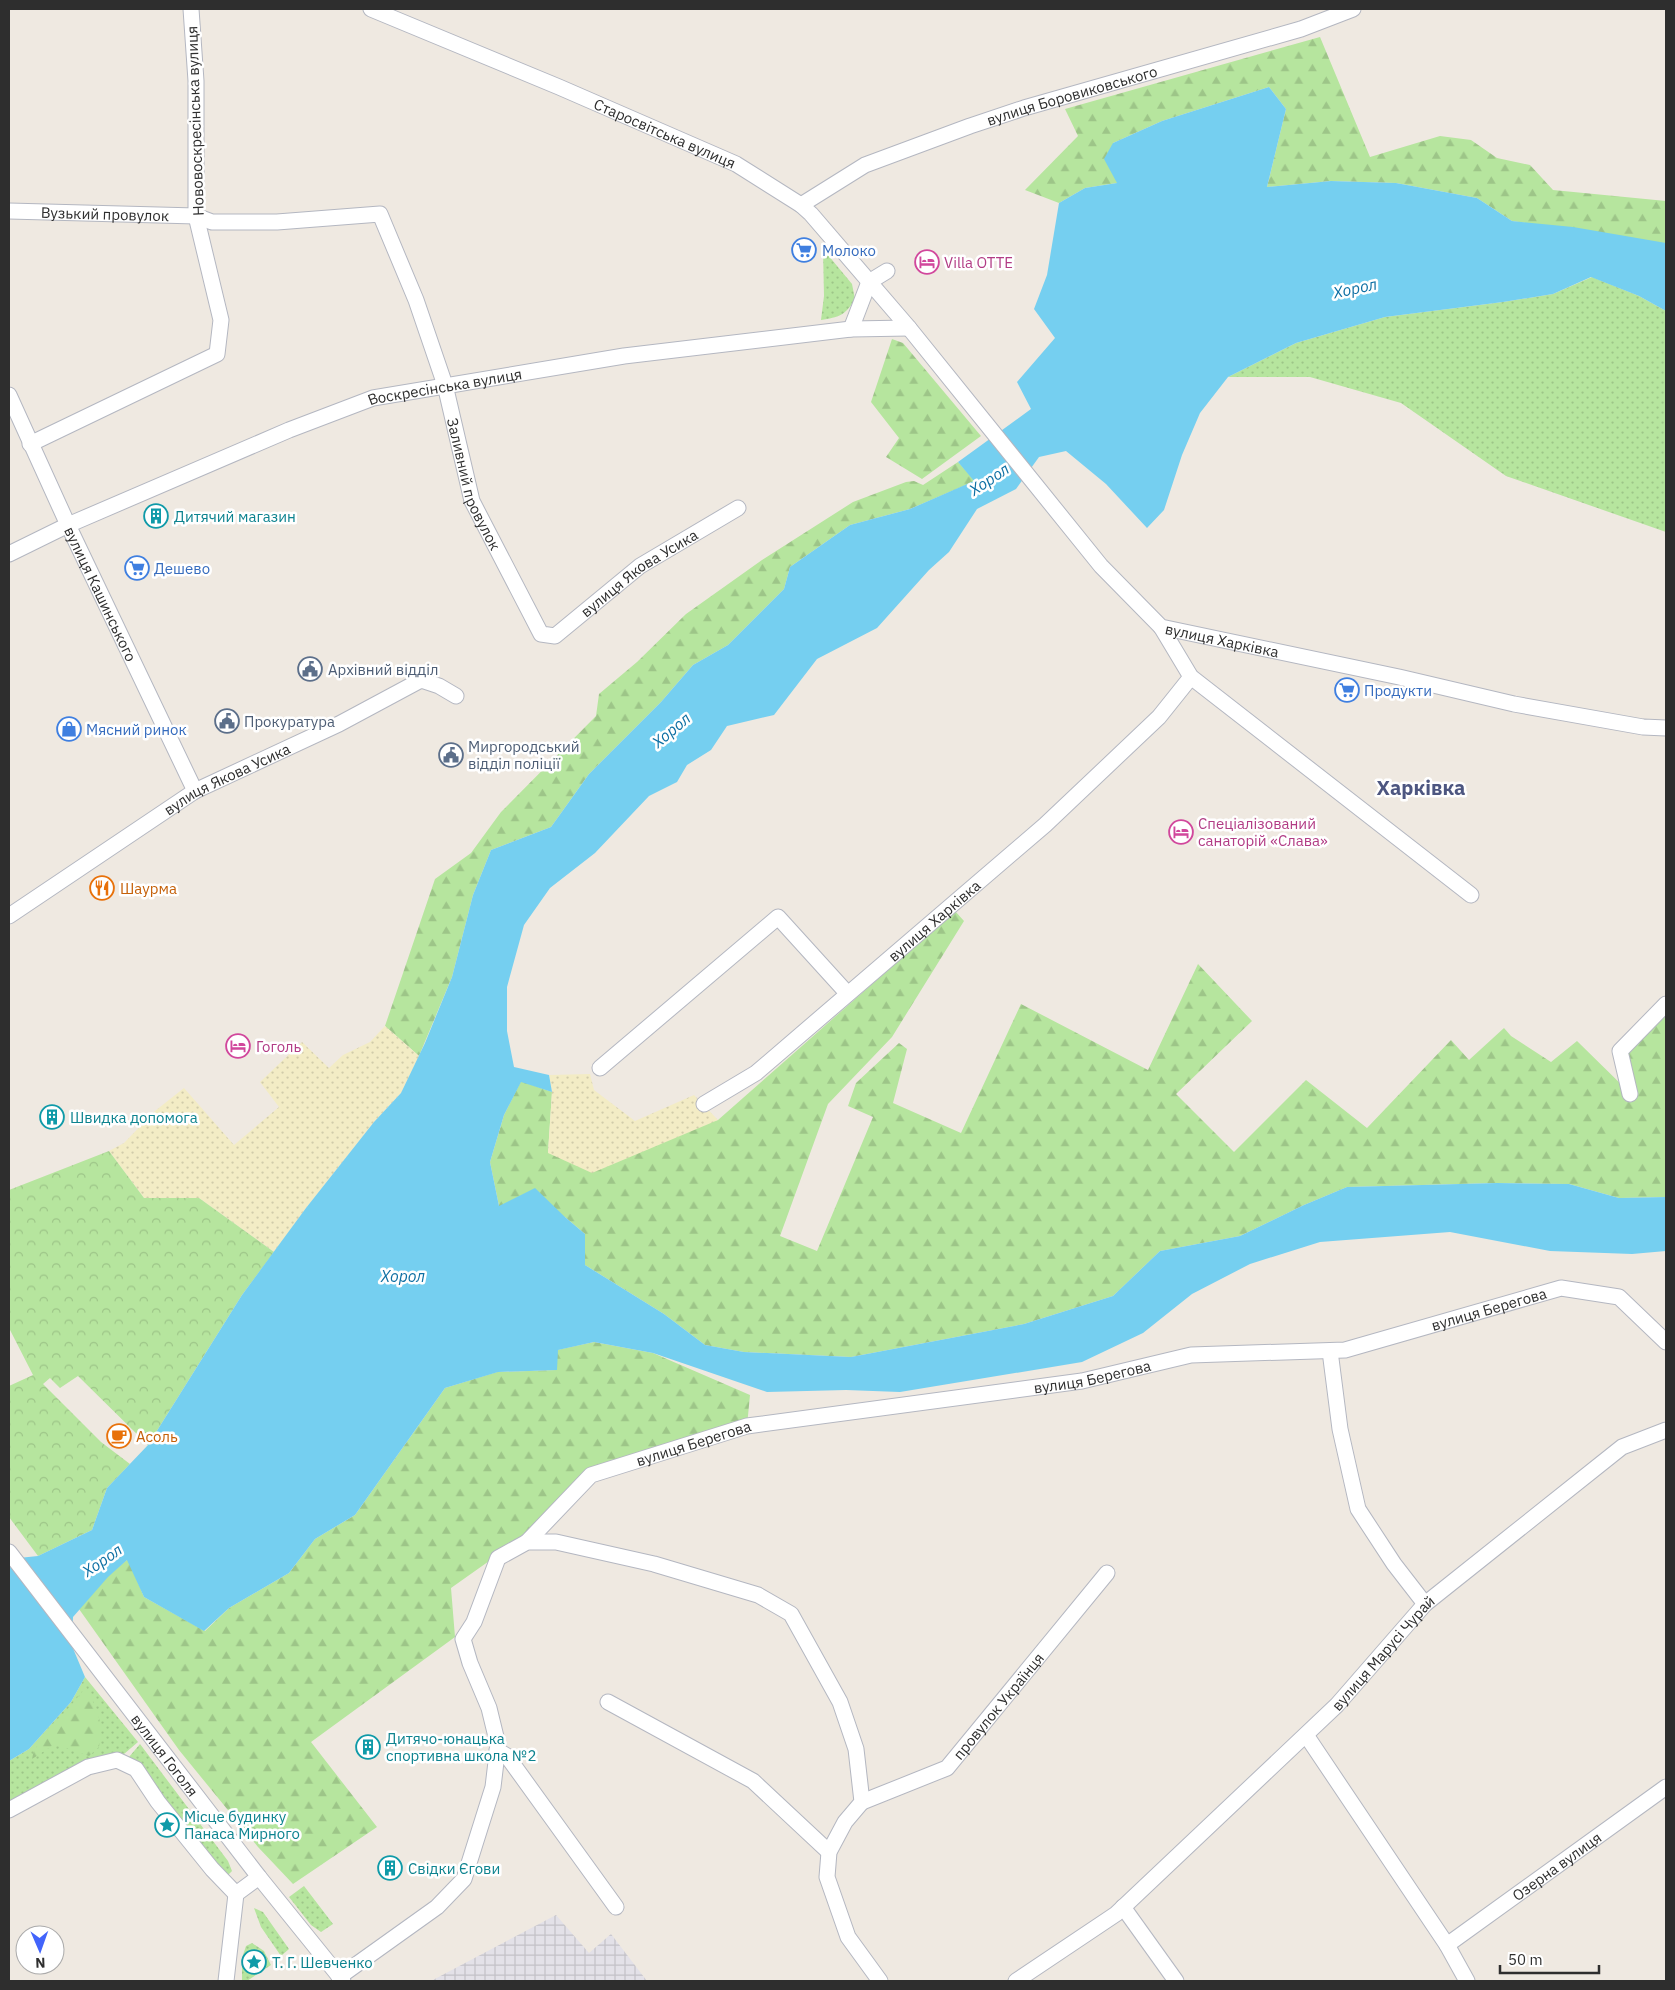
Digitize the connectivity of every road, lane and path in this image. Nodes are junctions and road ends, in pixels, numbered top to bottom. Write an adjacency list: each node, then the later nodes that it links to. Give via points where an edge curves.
1 (191, 9): 7 (street, Нововоскресінська вулиця, via 196,81)
2 (379, 10): 4 (street, Старосвітська вулиця, via 736,164)
3 (1345, 10): 4 (street, вулиця Боровиковського, via 1301,28 970,126 865,165)
4 (800, 205): 9 (street, Старосвітська вулиця)
5 (9, 211): 7 (street, Вузький провулок)
6 (380, 214): 7 (street, Вузький провулок, via 277,222 212,222); 12 (street, Заливний провулок, via 416,300)
7 (196, 216): 14 (street, Нововоскресінська вулиця, via 221,320 217,354)
8 (887, 271): 9 (street)
9 (869, 282): 10 (street, Старосвітська вулиця); 11 (street)
10 (909, 328): 11 (street, Воскресінська вулиця); 18 (street, вулиця Харківка, via 1101,566)
11 (851, 329): 12 (street, Воскресінська вулиця, via 624,356)
12 (445, 386): 16 (street, Воскресінська вулиця, via 373,398 289,430); 19 (street, Заливний провулок, via 472,501)
13 (9, 395): 14 (street, вулиця Кашинського)
14 (30, 444): 16 (street, вулиця Кашинського)
15 (738, 508): 19 (street, вулиця Якова Усика, via 640,566 555,636)
16 (68, 525): 17 (street, Воскресінська вулиця); 23 (street, вулиця Кашинського)
17 (9, 554)
18 (1161, 627): 20 (street); 22 (street, вулиця Харківка, via 1514,704)
19 (541, 634)
20 (1191, 677): 24 (street); 26 (street, вулиця Харківка, via 1159,717 1045,825)
21 (456, 696): 23 (street, вулиця Якова Усика, via 421,680 339,724)
22 (1666, 728)
23 (195, 792): 25 (street, вулиця Якова Усика)
24 (1471, 895)
25 (9, 916)
26 (847, 993): 28 (street, via 778,916); 30 (street, вулиця Харківка, via 756,1073)
27 (1666, 1004): 29 (street, via 1620,1051)
28 (600, 1068)
29 (1630, 1094)
30 (704, 1104)
31 (1666, 1342): 32 (street, вулиця Берегова, via 1619,1297 1561,1288 1345,1350)
32 (1330, 1351): 34 (street, вулиця Берегова, via 1191,1355 1082,1381 747,1426 591,1475); 37 (street, via 1340,1429 1358,1509)
33 (1666, 1430): 37 (street, вулиця Марусі Чурай, via 1622,1448)
34 (527, 1542): 40 (street, via 498,1558 474,1622 463,1639 489,1708); 42 (street, via 556,1542 654,1564 758,1596 791,1614 840,1702 856,1749)
35 (9, 1552): 45 (street, вулиця Гоголя)
36 (1107, 1573): 42 (street, провулок Українця, via 947,1768)
37 (1425, 1604): 39 (street, вулиця Марусі Чурай, via 1337,1705)
38 (608, 1702): 44 (street, via 753,1781)
39 (1306, 1735): 48 (street, вулиця Марусі Чурай); 49 (street)
40 (497, 1750): 47 (street, via 507,1756); 50 (street, via 493,1787 464,1880 437,1907)
41 (1666, 1787): 49 (street, Озерна вулиця)
42 (862, 1802): 44 (street, via 845,1822)
43 (9, 1810): 46 (street, via 88,1767 117,1760 136,1769 158,1802)
44 (829, 1852): 52 (street, via 826,1877 848,1937)
45 (260, 1877): 46 (street); 50 (street, вулиця Гоголя)
46 (236, 1894): 51 (street)
47 (616, 1907)
48 (1123, 1907): 53 (street, вулиця Марусі Чурай); 54 (street)
49 (1448, 1945): 55 (street)
50 (341, 1979)
51 (226, 1981)
52 (880, 1981)
53 (1016, 1981)
54 (1176, 1981)
55 (1467, 1981)

